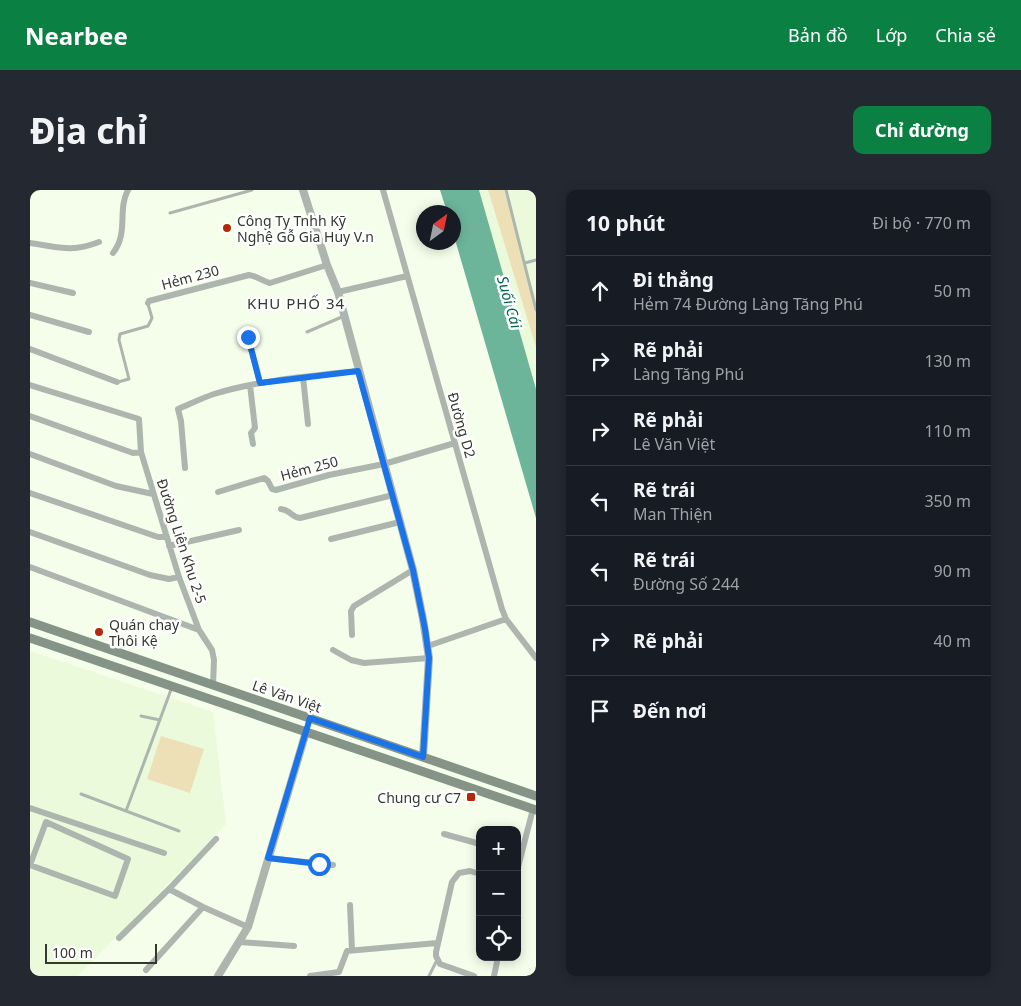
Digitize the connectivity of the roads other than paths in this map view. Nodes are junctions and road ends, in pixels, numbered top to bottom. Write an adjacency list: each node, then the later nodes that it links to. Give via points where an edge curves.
1 (128, 190): 9 (street, via 123,199 120,245)
2 (252, 190): 6 (lane)
3 (303, 190): 12 (street)
4 (382, 190): 13 (street, Đường D2)
5 (506, 190): 11 (lane)
6 (170, 213)
7 (99, 242): 8 (street, via 84,248 67,249)
8 (30, 243)
9 (114, 253)
10 (536, 260): 11 (lane)
11 (525, 263): 18 (lane)
12 (327, 265): 15 (street); 17 (street, Hẻm 230, via 270,283 249,274)
13 (407, 276): 15 (street); 33 (street, Đường D2)
14 (30, 283): 16 (street)
15 (338, 292): 20 (street)
16 (73, 293)
17 (148, 303): 27 (lane, Hẻm 230, via 152,318 148,326 120,334 129,379)
18 (536, 310)
19 (30, 315): 21 (street)
20 (344, 315): 22 (lane); 25 (street)
21 (89, 332)
22 (306, 332)
23 (248, 337): 28 (street)
24 (30, 349): 27 (street)
25 (358, 371): 26 (street); 37 (street)
26 (303, 377): 28 (street); 32 (street)
27 (118, 382)
28 (260, 383): 30 (street)
29 (30, 385): 35 (street, Đường Liên Khu 2-5, via 139,419)
30 (250, 385): 34 (street, via 256,428 251,433); 38 (street, via 212,394 178,409)
31 (30, 416): 35 (street, via 133,453)
32 (308, 424)
33 (455, 443): 37 (street); 53 (street, Đường D2)
34 (253, 444)
35 (141, 452): 41 (street, Đường Liên Khu 2-5)
36 (30, 454): 41 (street, via 116,486)
37 (384, 464): 39 (street, Hẻm 250, via 276,490 264,478); 42 (street)
38 (185, 468)
39 (218, 492)
40 (30, 493): 47 (street)
41 (153, 494): 47 (street, Đường Liên Khu 2-5)
42 (393, 495): 43 (street, via 300,518); 44 (street)
43 (281, 509)
44 (400, 522): 48 (street); 51 (street)
45 (239, 530): 49 (street)
46 (30, 532): 52 (street, via 150,575 169,580)
47 (166, 537): 49 (street, Đường Liên Khu 2-5)
48 (331, 539)
49 (169, 546): 52 (street, Đường Liên Khu 2-5)
50 (30, 567): 55 (street)
51 (413, 570): 56 (street, via 354,606 351,611); 58 (street)
52 (178, 577): 55 (street, Đường Liên Khu 2-5)
53 (506, 619): 58 (street); 61 (street, Đường D2)
54 (30, 622): 62 (main road, Lê Văn Việt)
55 (199, 630): 62 (street, Đường Liên Khu 2-5, via 212,650)
56 (352, 634)
57 (30, 638): 63 (main road, Lê Văn Việt)
58 (428, 646): 60 (street)
59 (333, 650): 60 (street, via 364,663)
60 (429, 658): 68 (street)
61 (536, 658)
62 (213, 685): 65 (main road, Lê Văn Việt)
63 (173, 686): 66 (lane); 67 (main road, Lê Văn Việt)
64 (141, 716): 66 (lane)
65 (310, 718): 67 (main road); 68 (main road, Lê Văn Việt)
66 (160, 720): 74 (lane)
67 (306, 732): 69 (main road, Lê Văn Việt); 81 (street)
68 (423, 757): 69 (main road); 71 (main road, Lê Văn Việt)
69 (420, 770): 73 (main road, Lê Văn Việt)
70 (81, 794): 74 (lane)
71 (536, 796)
72 (30, 808): 80 (street)
73 (535, 809): 79 (street)
74 (126, 811): 75 (lane)
75 (179, 831)
76 (444, 834): 78 (street)
77 (216, 839): 85 (street)
78 (476, 843)
79 (521, 850)
80 (164, 853)
81 (268, 858): 83 (street); 88 (street)
82 (30, 865): 82 (street, via 46,822 128,859 115,896)
83 (333, 865)
84 (476, 873): 91 (street, via 460,873 452,882)
85 (169, 889): 87 (street); 89 (street)
86 (350, 904): 93 (street)
87 (203, 907): 88 (street); 96 (street)
88 (248, 927): 90 (street)
89 (119, 938)
90 (239, 942): 92 (street); 97 (street)
91 (438, 943): 93 (street); 94 (street)
92 (294, 946)
93 (352, 950): 99 (street, via 347,951 340,972)
94 (437, 960): 100 (lane); 101 (street, via 445,967)
95 (497, 961): 102 (street)
96 (146, 970)
97 (218, 976)
98 (310, 976): 99 (street)
99 (316, 976)
100 (429, 976)
101 (474, 976)
102 (494, 976)

